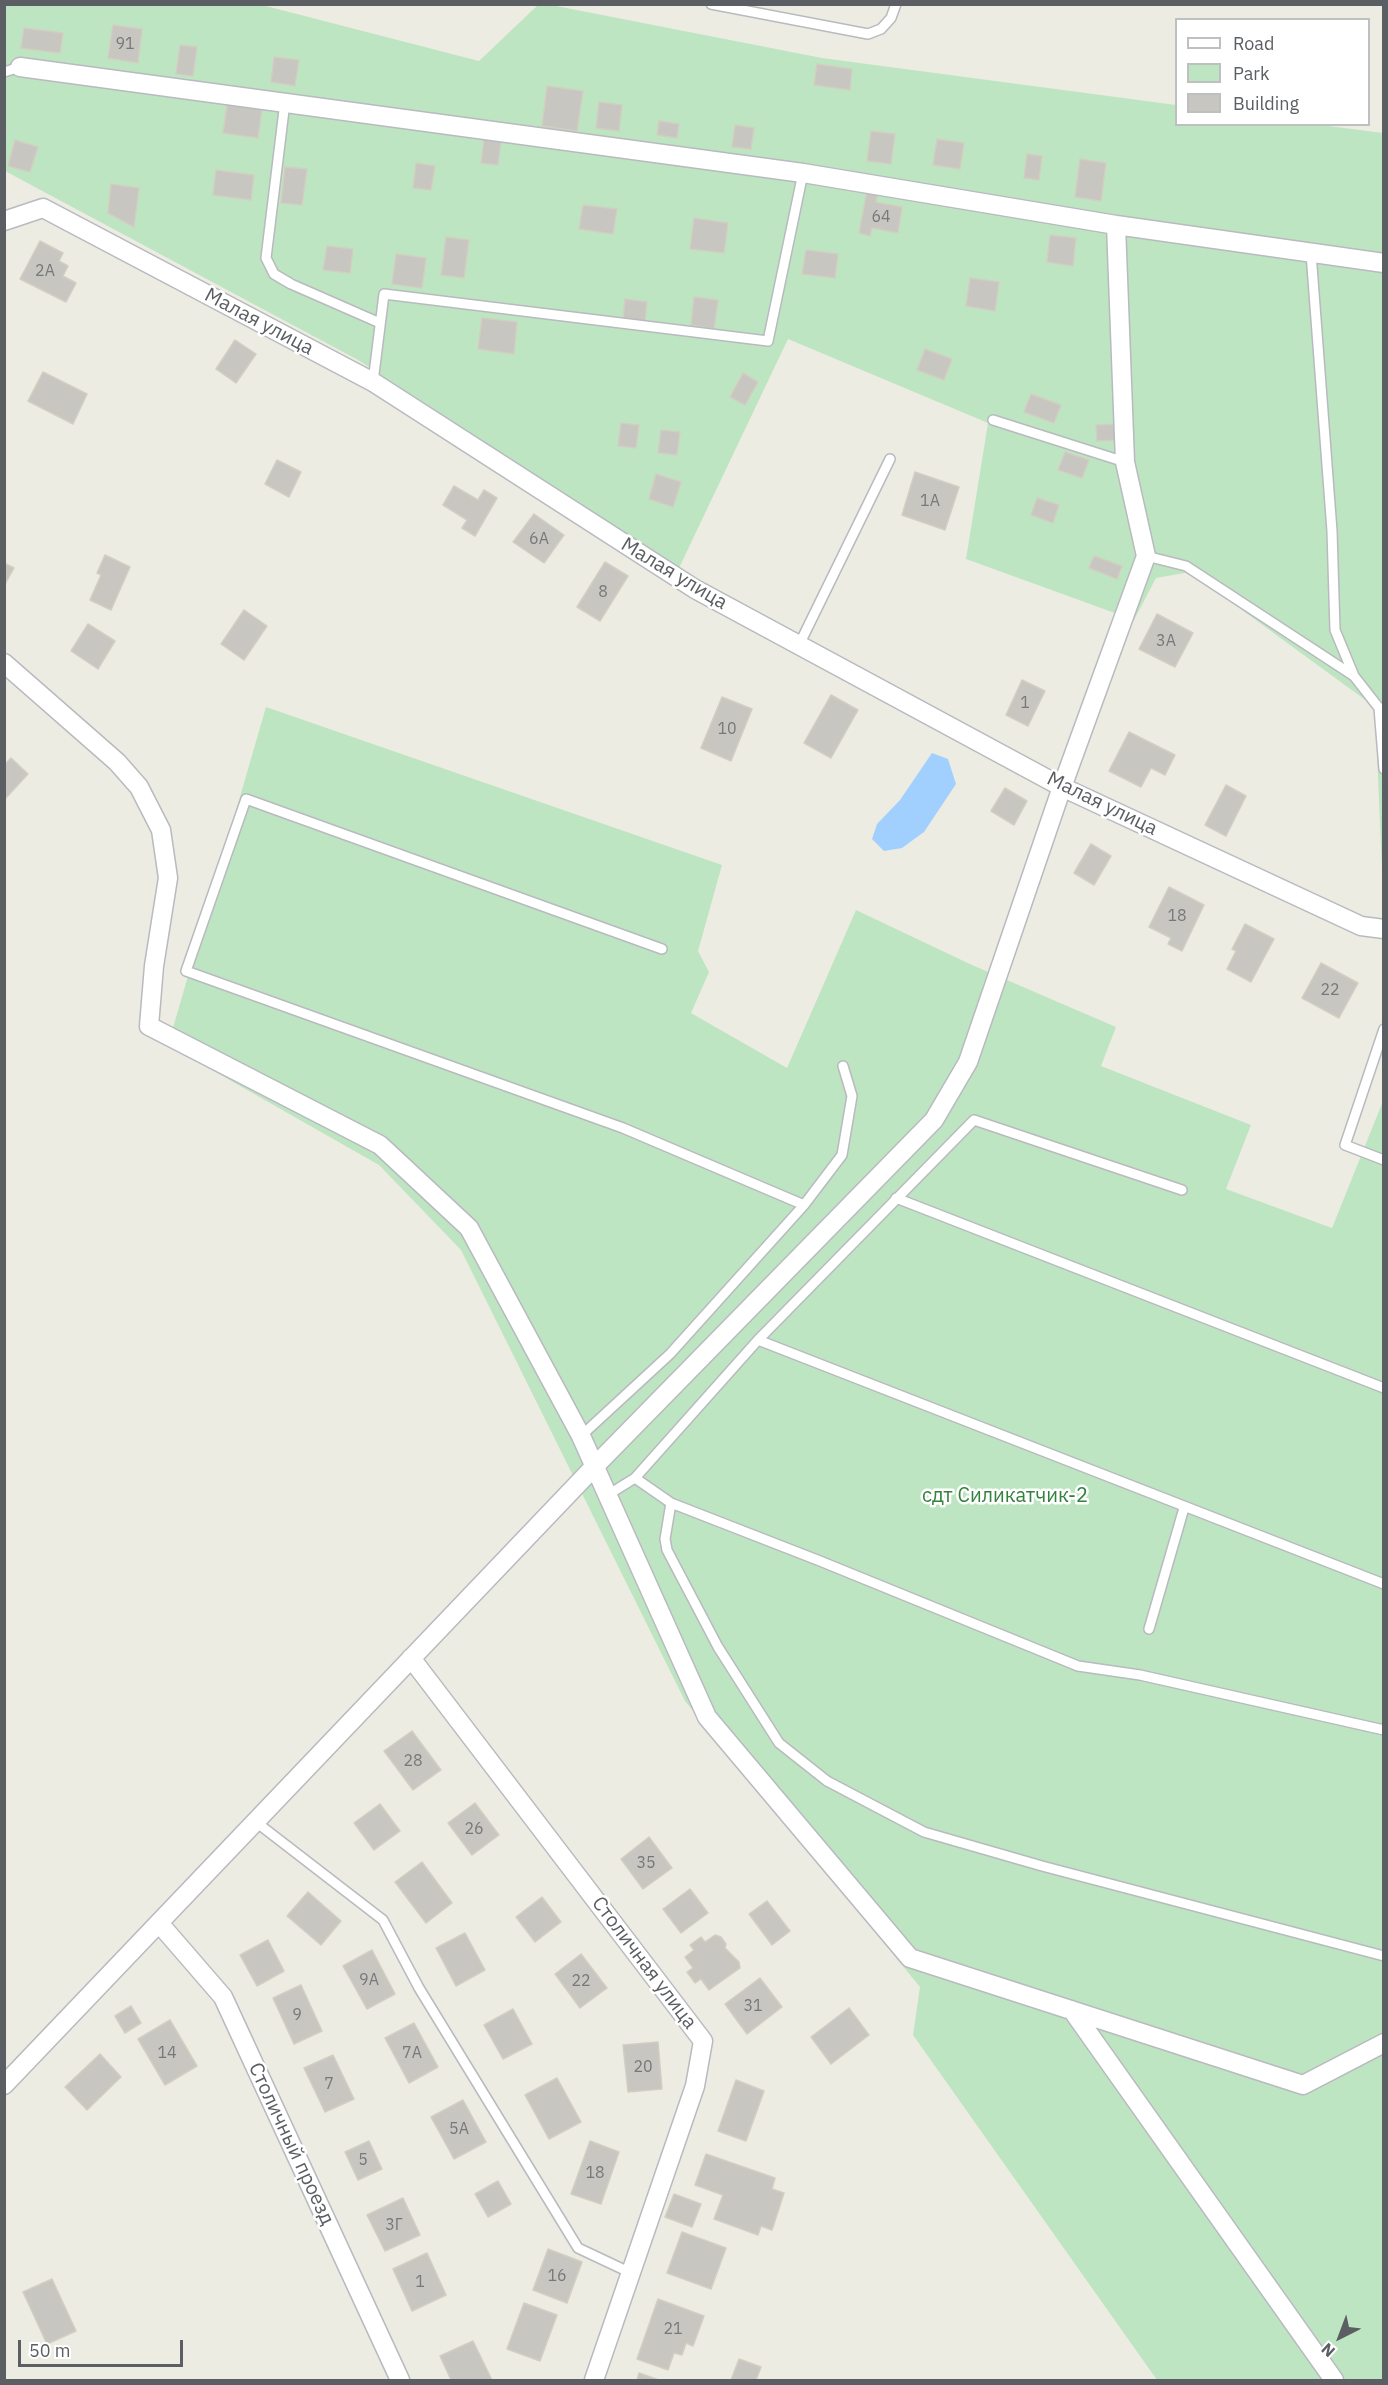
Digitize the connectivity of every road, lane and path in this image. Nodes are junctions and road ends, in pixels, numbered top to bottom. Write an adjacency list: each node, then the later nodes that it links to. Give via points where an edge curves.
1 (711, 4): 2 (lane, via 868,34 881,29)
2 (896, 4)
3 (10, 68): 4 (street)
4 (285, 102): 5 (street); 10 (lane, via 266,258 274,274 291,284)
5 (802, 173): 7 (street); 10 (lane, via 768,341 384,294)
6 (4, 221): 11 (street, Малая улица, via 43,208)
7 (1116, 225): 8 (street); 14 (street)
8 (1311, 253): 9 (street); 18 (lane, via 1332,531 1335,630)
9 (1383, 263)
10 (380, 324): 11 (lane)
11 (373, 382): 16 (street, Малая улица, via 695,589)
12 (993, 420): 14 (lane)
13 (890, 459): 16 (lane)
14 (1125, 462): 15 (street)
15 (1146, 556): 18 (lane, via 1186,566); 21 (street)
16 (799, 645): 21 (street, Малая улица)
17 (4, 663): 32 (street, via 117,762 139,787 161,830 168,878 153,966 149,1026 380,1145 469,1228)
18 (1354, 676): 19 (lane)
19 (1381, 708): 20 (lane)
20 (1383, 769)
21 (1062, 787): 22 (street, Малая улица, via 1361,926); 33 (street, via 968,1062 934,1120)
22 (1383, 929)
23 (662, 948): 29 (lane, via 246,800 186,971 623,1128)
24 (1383, 1029): 26 (lane, via 1345,1145)
25 (843, 1066): 29 (lane, via 852,1096 842,1155)
26 (1383, 1160)
27 (1182, 1190): 28 (lane, via 974,1120)
28 (896, 1198): 30 (lane); 31 (lane)
29 (804, 1205): 32 (lane, via 670,1354)
30 (758, 1340): 34 (lane); 37 (lane)
31 (1383, 1388)
32 (581, 1436): 33 (street)
33 (593, 1468): 35 (street); 40 (street)
34 (635, 1478): 35 (lane); 36 (lane)
35 (606, 1496): 45 (street, via 707,1717 910,1958)
36 (670, 1503): 41 (lane, via 1078,1666 1140,1675); 44 (lane, via 667,1550 718,1647 779,1743 827,1781 924,1832)
37 (1184, 1508): 38 (lane); 39 (lane)
38 (1383, 1584)
39 (1149, 1629)
40 (411, 1658): 42 (street); 48 (street, Столичная улица, via 703,2041 695,2086)
41 (1383, 1730)
42 (256, 1822): 43 (street); 48 (lane, via 383,1920 419,1988 578,2248)
43 (159, 1923): 47 (street); 49 (street, Столичный проезд, via 223,1997)
44 (1383, 1956)
45 (1072, 2010): 46 (street, via 1303,2085); 51 (street)
46 (1383, 2043)
47 (4, 2085)
48 (631, 2272): 50 (street, Столичная улица)
49 (400, 2380)
50 (594, 2380)
51 (1334, 2380)

